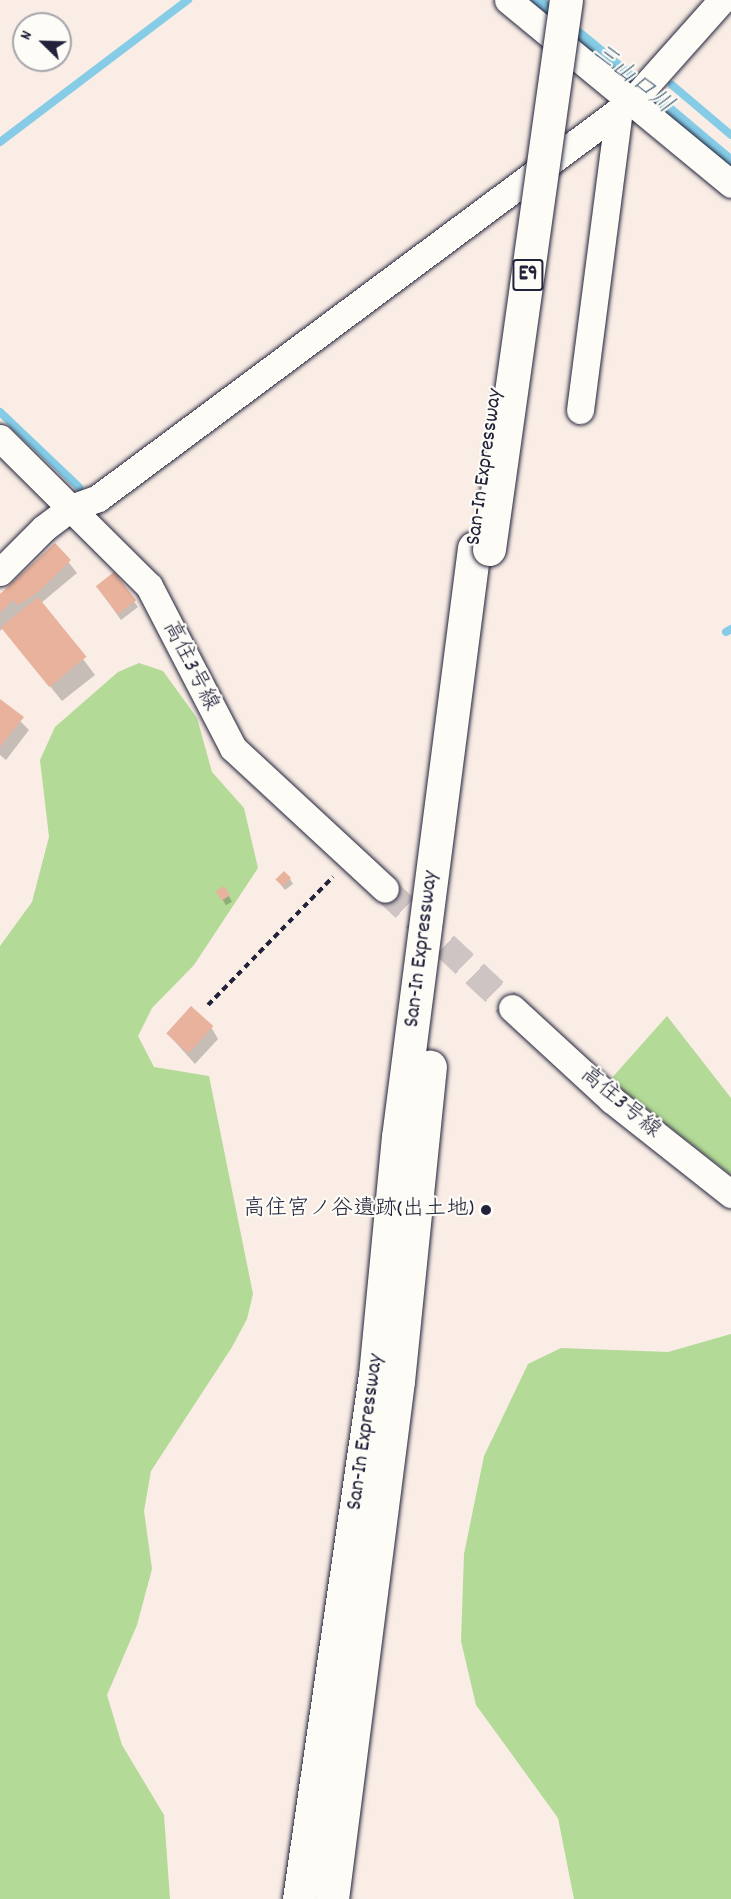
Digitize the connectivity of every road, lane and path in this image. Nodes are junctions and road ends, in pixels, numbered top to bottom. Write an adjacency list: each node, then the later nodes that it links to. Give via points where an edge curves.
1 (508, 0): 5 (street)
2 (547, 0): 10 (highway, San-In Expressway / E9)
3 (566, 0): 10 (highway, San-In Expressway / E9, bridge)
4 (722, 0): 5 (street)
5 (625, 106): 6 (street); 7 (street); 9 (street, via 98,498)
6 (731, 184)
7 (580, 410)
8 (0, 438): 9 (street, 高住3号線)
9 (71, 508): 11 (street); 12 (street, 高住3号線, via 149,586 233,747)
10 (482, 549): 17 (highway, San-In Expressway / E9, via 398,1137 375,1375); 18 (highway, San-In Expressway / E9, via 398,1381)
11 (0, 572)
12 (354, 856): 13 (street, 高住3号線); 14 (path)
13 (385, 889)
14 (208, 1005)
15 (512, 1008): 16 (street, 高住3号線, via 612,1100)
16 (731, 1194)
17 (299, 1899)
18 (332, 1899)

